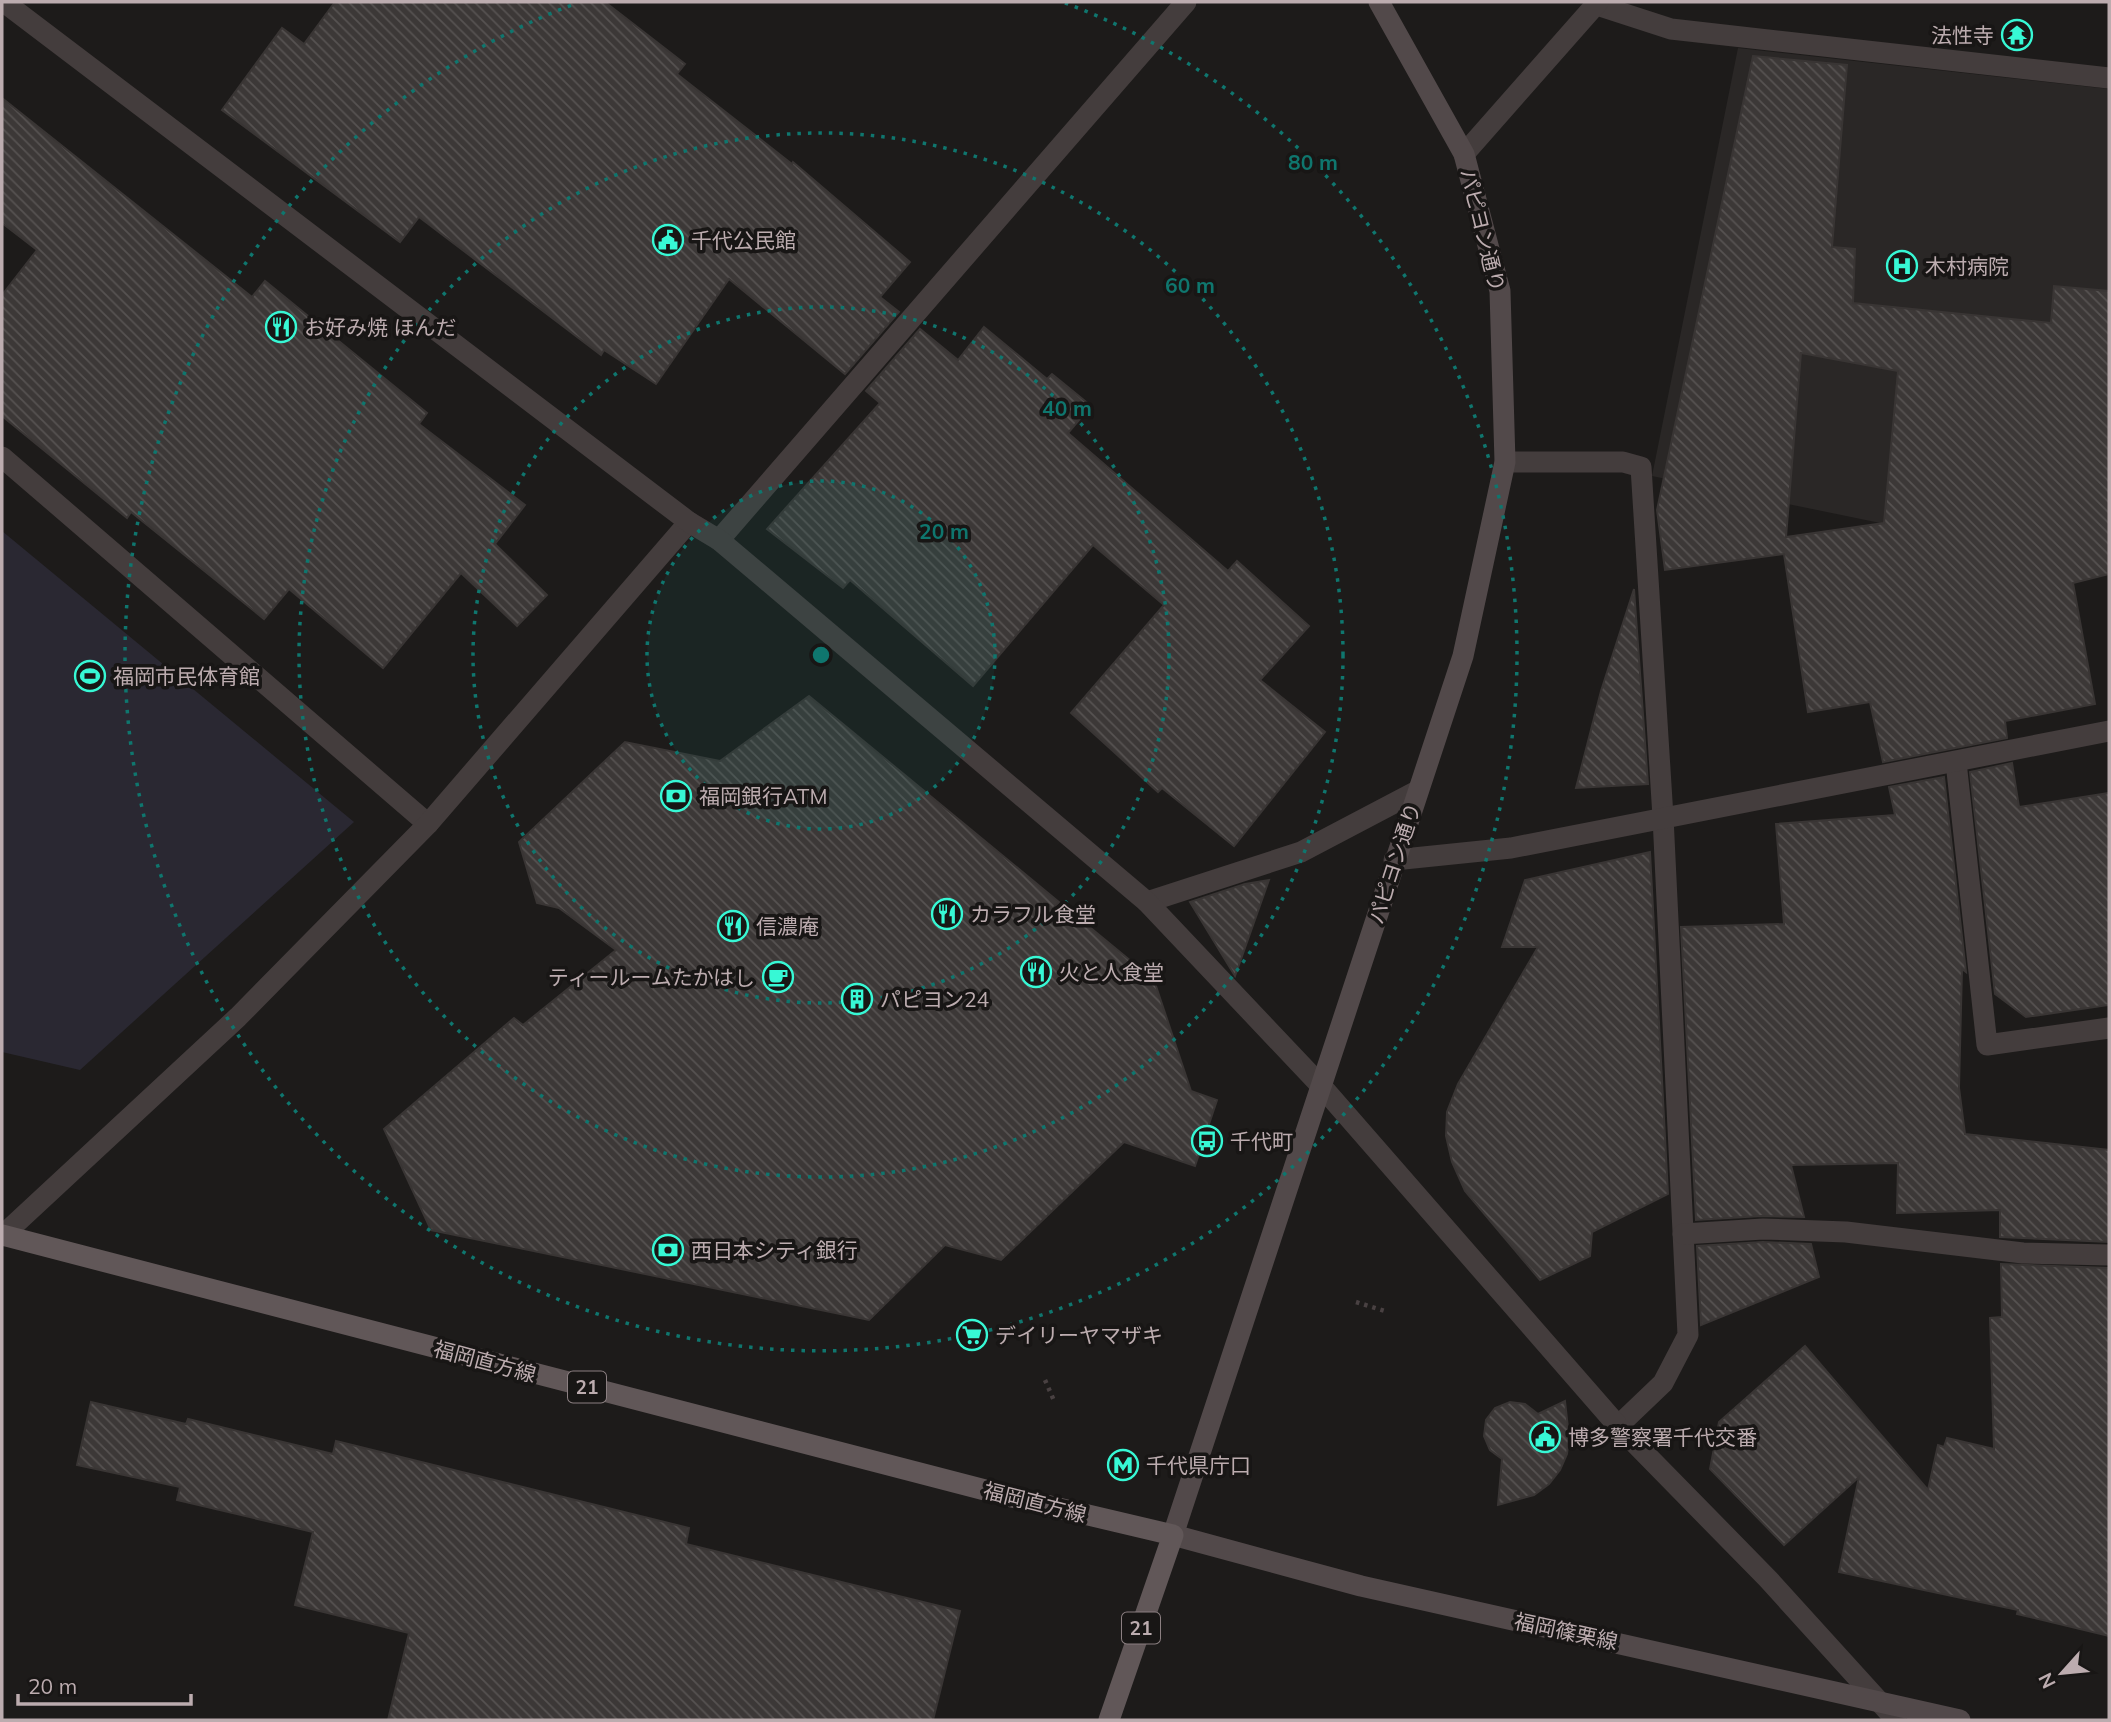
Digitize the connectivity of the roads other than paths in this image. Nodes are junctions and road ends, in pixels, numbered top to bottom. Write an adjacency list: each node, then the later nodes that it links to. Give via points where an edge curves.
1 (1186, 2): 10 (street)
2 (1379, 2): 6 (main road, パピヨン通り)
3 (1597, 3): 5 (street, via 1671,29); 6 (street)
4 (6, 4): 9 (street)
5 (2109, 78)
6 (1464, 154): 8 (main road, パピヨン通り, via 1500,291)
7 (2, 457): 15 (street)
8 (1505, 461): 13 (main road, パピヨン通り, via 1463,656); 14 (street, via 1623,462 1641,467)
9 (689, 523): 10 (street); 15 (street)
10 (719, 540): 17 (street)
11 (2109, 731): 12 (street)
12 (1956, 762): 14 (street); 18 (street, via 1987,1045)
13 (1417, 791): 16 (main road, パピヨン通り); 17 (street, via 1301,852)
14 (1663, 817): 16 (street, via 1511,848); 20 (street)
15 (428, 824): 21 (street, via 239,1017)
16 (1394, 860): 19 (main road, パピヨン通り)
17 (1147, 902): 19 (street)
18 (2109, 1028)
19 (1323, 1088): 23 (street); 24 (main road, パピヨン通り)
20 (1683, 1234): 22 (street, via 1763,1228 1846,1232 2023,1253); 23 (street, via 1688,1335 1663,1384)
21 (2, 1236): 24 (main road, 福岡直方線 / 21)
22 (2109, 1255)
23 (1618, 1426): 25 (street, via 1768,1579)
24 (1173, 1535): 25 (main road, 福岡篠栗線, via 1361,1587); 26 (main road, パピヨン通り / 21)
25 (1876, 1700): 27 (street); 28 (main road, 福岡篠栗線)
26 (1109, 1720)
27 (1896, 1720)
28 (1960, 1720)

